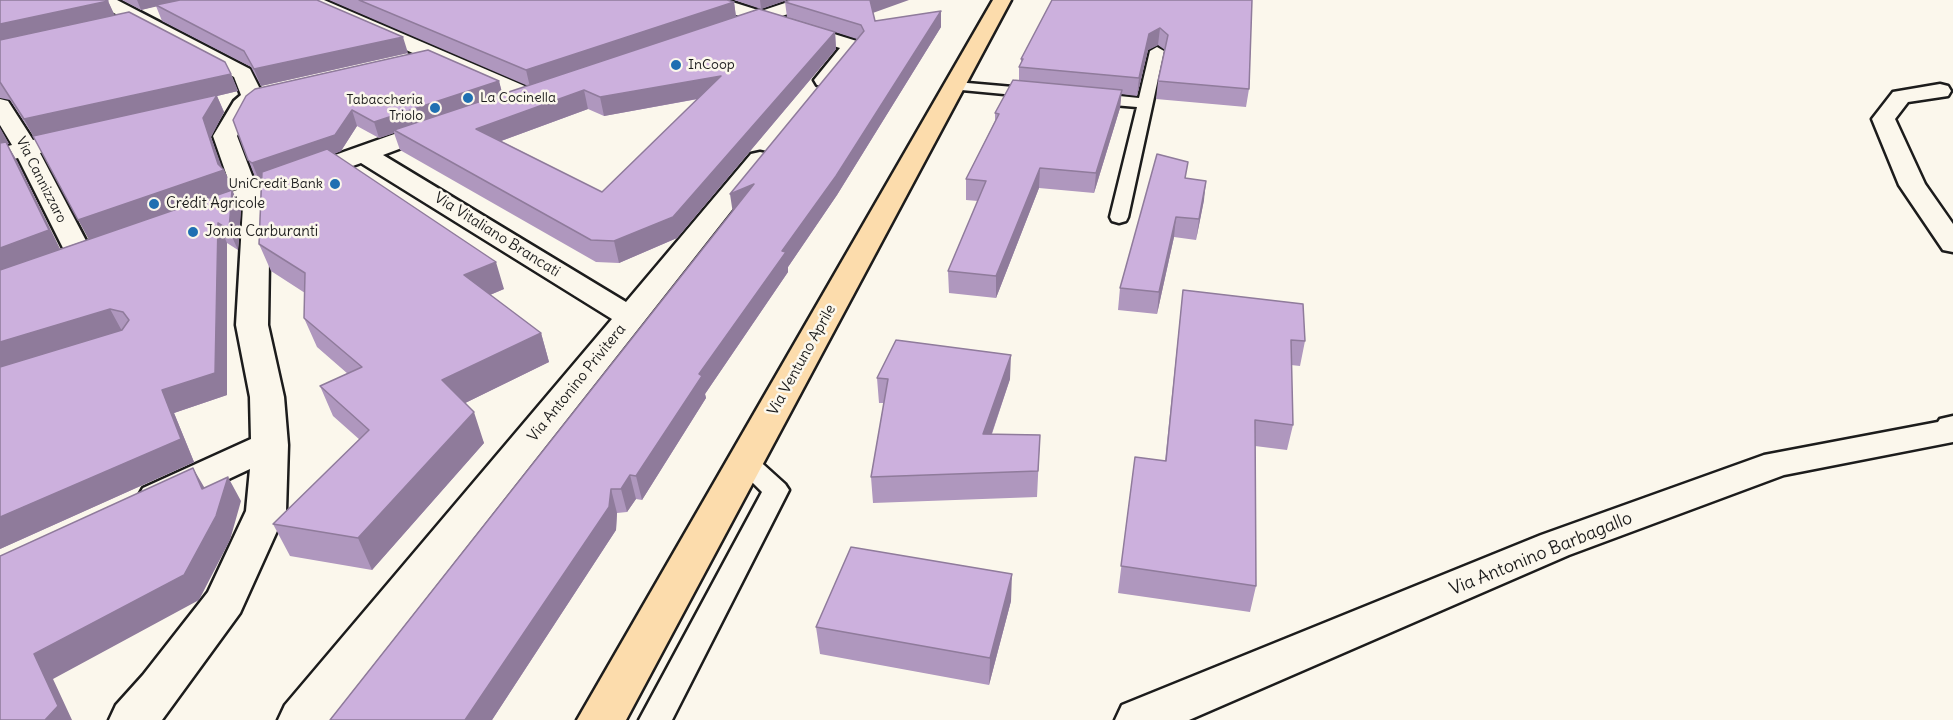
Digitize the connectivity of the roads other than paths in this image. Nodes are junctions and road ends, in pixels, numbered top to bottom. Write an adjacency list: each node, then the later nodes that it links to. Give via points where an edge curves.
1 (103, 0): 8 (street)
2 (309, 0): 12 (street)
3 (708, 0): 7 (street)
4 (812, 0): 7 (street)
5 (1002, 0): 14 (main road, Via Ventuno Aprile)
6 (167, 12): 8 (street)
7 (761, 17): 10 (street); 19 (street, via 853,46)
8 (136, 19): 9 (street); 16 (street, via 243,73)
9 (114, 24)
10 (728, 28)
11 (1157, 51): 20 (lane)
12 (433, 56): 13 (street); 23 (street, via 538,92)
13 (399, 63)
14 (956, 86): 17 (lane); 38 (main road, Via Ventuno Aprile)
15 (1940, 91): 33 (street, via 1901,97 1883,119 1912,185)
16 (264, 94): 21 (street); 30 (street, via 242,106 225,136 242,182)
17 (1056, 95)
18 (1078, 97): 20 (lane)
19 (808, 100)
20 (1146, 103): 31 (lane)
21 (219, 105)
22 (0, 106): 27 (street, Via Cannizzaro)
23 (494, 107)
24 (461, 118): 28 (street)
25 (106, 130): 27 (street)
26 (778, 136): 35 (street, Via Antonino Privitera)
27 (26, 149): 29 (street); 34 (street, Via Cannizzaro)
28 (363, 153): 30 (street); 35 (street, Via Vitaliano Brancati)
29 (0, 155)
30 (256, 193): 32 (street); 37 (street, via 252,325 267,398)
31 (1119, 217)
32 (168, 225)
33 (1953, 244)
34 (80, 256)
35 (630, 317): 41 (street, Via Antonino Privitera)
36 (1953, 427): 44 (street, Via Antonino Barbagallo, via 1951,431 1777,464 1555,545)
37 (270, 445): 39 (street); 40 (street, via 266,511 225,601)
38 (745, 462): 42 (main road, Via Ventuno Aprile); 43 (lane, via 776,490)
39 (129, 509)
40 (133, 720)
41 (302, 720)
42 (601, 720)
43 (655, 720)
44 (1139, 720)

